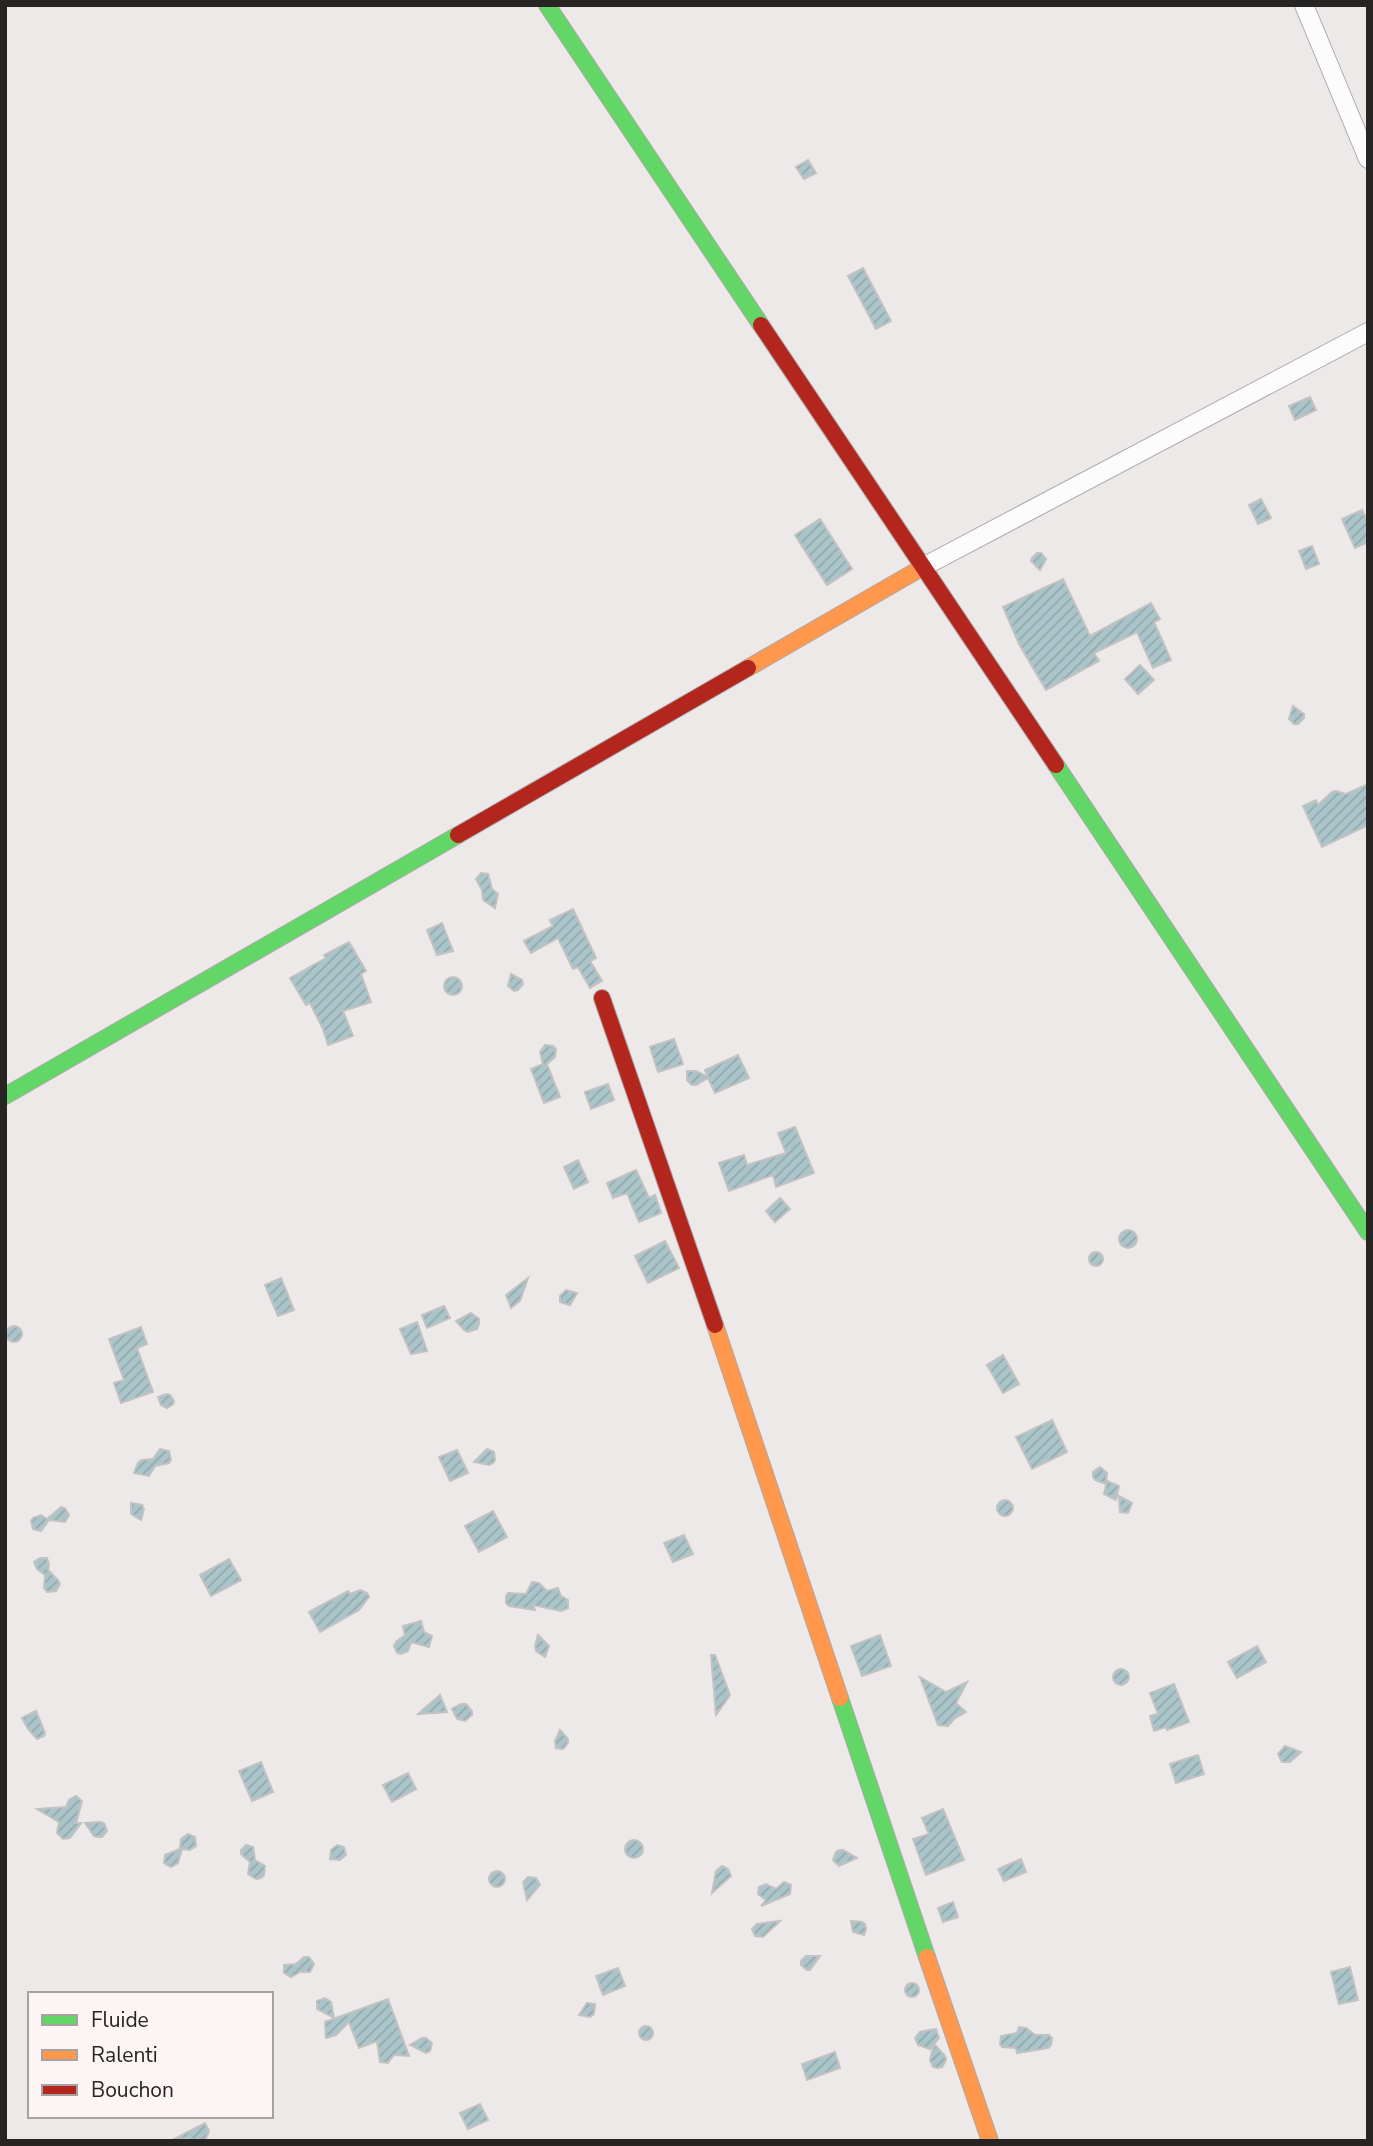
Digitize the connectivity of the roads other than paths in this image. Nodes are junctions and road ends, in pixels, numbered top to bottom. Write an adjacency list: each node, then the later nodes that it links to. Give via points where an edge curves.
1 (547, 5): 5 (main road)
2 (1304, 5): 3 (street)
3 (1368, 159)
4 (1368, 332): 5 (street)
5 (923, 568): 7 (main road); 8 (main road)
6 (602, 998): 9 (main road)
7 (5, 1096)
8 (1368, 1232)
9 (990, 2141)

